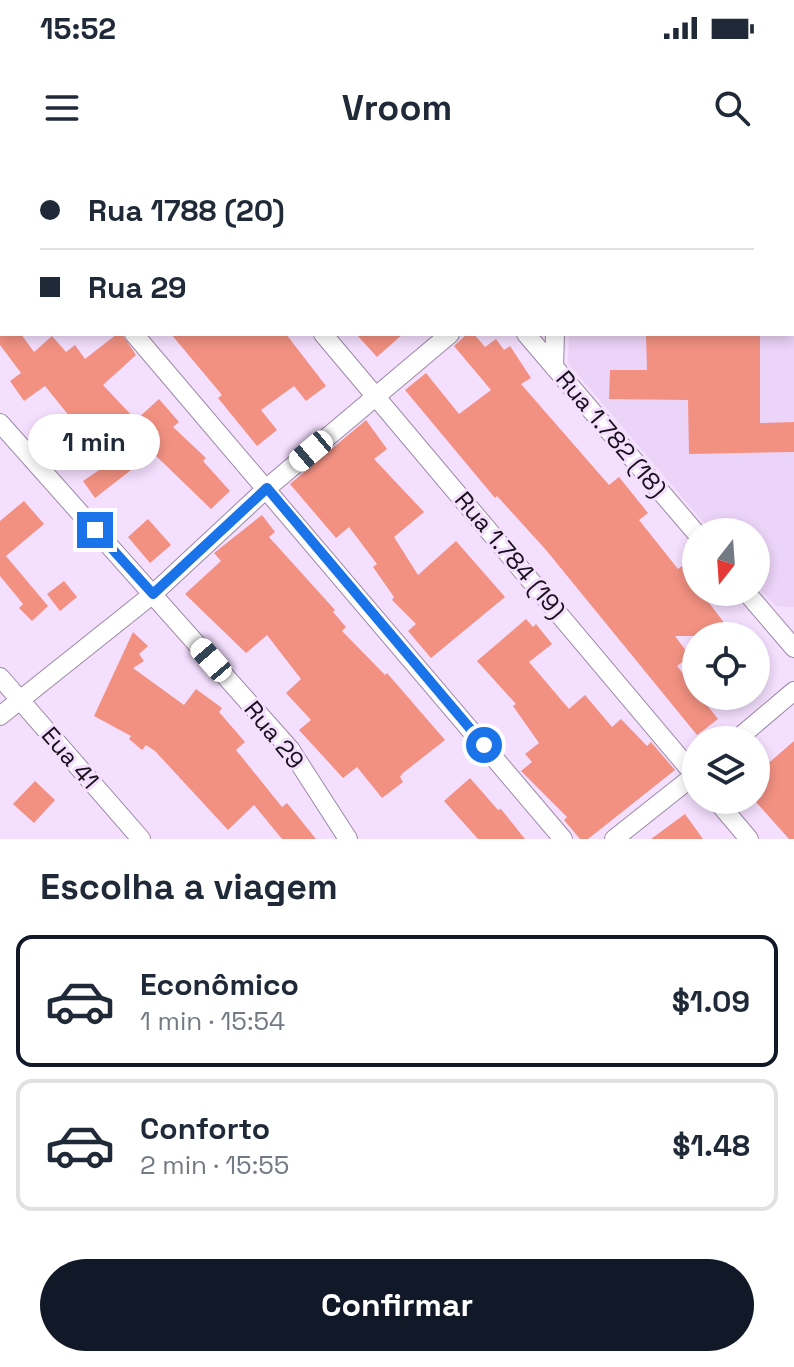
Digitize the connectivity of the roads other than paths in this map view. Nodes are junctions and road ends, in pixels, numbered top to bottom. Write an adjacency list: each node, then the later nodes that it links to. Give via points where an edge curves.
1 (136, 336): 9 (street)
2 (325, 336): 7 (street, Rua 1.784 (19))
3 (448, 336): 7 (street)
4 (528, 336): 6 (street, Rua 1.782 (18))
5 (555, 336): 6 (street)
6 (554, 367): 10 (street, Rua 1.782 (18))
7 (377, 396): 9 (street); 19 (street, Rua 1.784 (19))
8 (0, 423): 11 (street, Rua 29)
9 (267, 488): 11 (street); 24 (street)
10 (683, 518)
11 (153, 594): 16 (street); 23 (street, Rua 29, via 290,749)
12 (758, 606): 13 (street)
13 (794, 648)
14 (0, 677): 16 (street, Eua 41)
15 (794, 691): 18 (street)
16 (19, 700): 17 (street); 22 (street, Eua 41)
17 (0, 716)
18 (753, 726)
19 (682, 760)
20 (682, 785): 25 (street)
21 (728, 814): 26 (street)
22 (141, 839)
23 (348, 839)
24 (563, 839)
25 (614, 839)
26 (749, 839)

